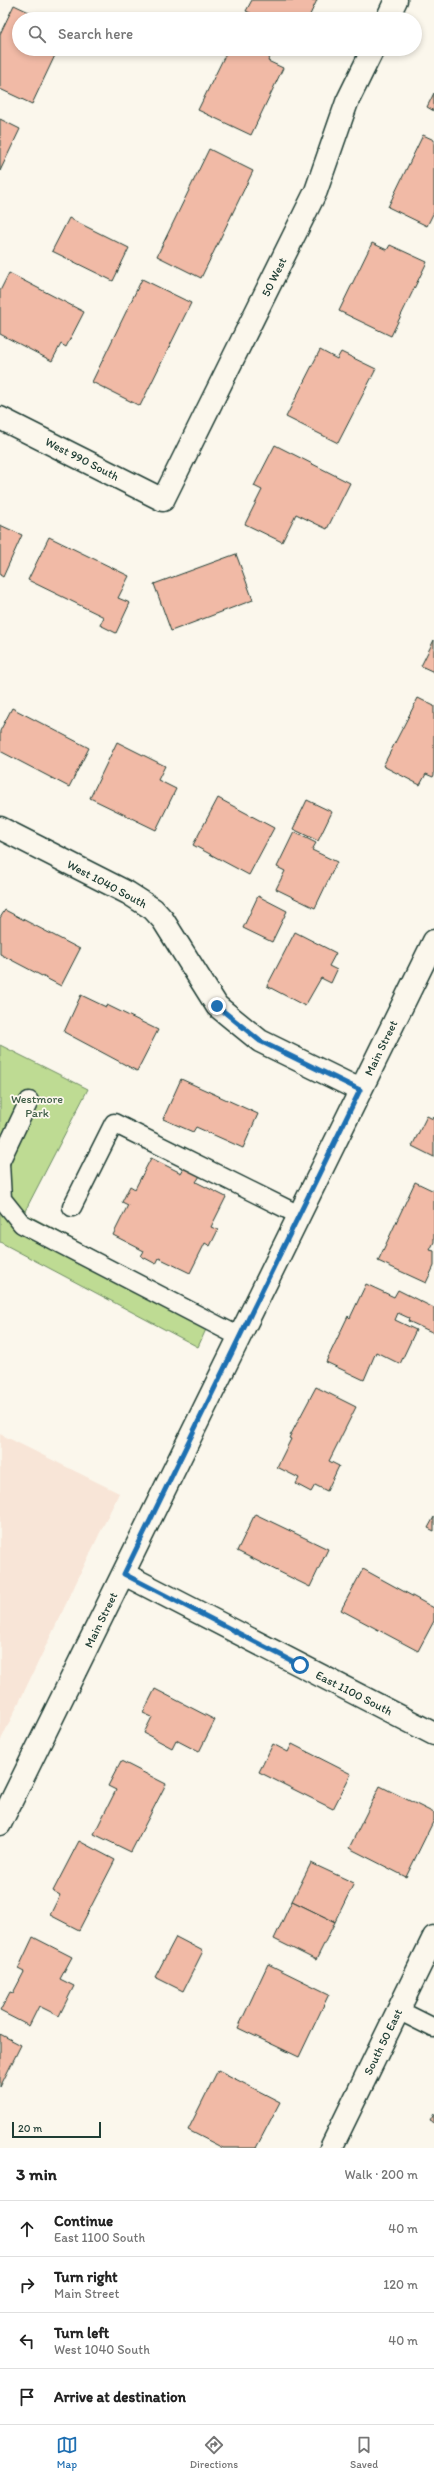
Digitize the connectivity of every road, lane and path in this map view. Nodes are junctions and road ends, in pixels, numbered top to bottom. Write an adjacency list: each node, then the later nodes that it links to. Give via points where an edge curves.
1 (396, 0): 2 (street)
2 (390, 12)
3 (370, 56): 5 (street, 50 West, via 348,102 316,191)
4 (0, 418): 5 (street, West 990 South)
5 (163, 500)
6 (0, 828): 8 (street, West 1040 South, via 128,893 153,909 163,920 217,1006 260,1041)
7 (434, 941): 8 (street, Main Street)
8 (360, 1090): 12 (street, Main Street)
9 (29, 1101): 10 (lane)
10 (0, 1163): 13 (lane, via 2,1199 22,1224)
11 (72, 1207): 12 (lane, via 114,1123)
12 (299, 1215): 13 (street, Main Street)
13 (240, 1337): 14 (street, Main Street)
14 (124, 1574): 15 (street, East 1100 South); 16 (street, Main Street)
15 (434, 1734)
16 (0, 1824)
17 (434, 1937): 18 (street, South 50 East)
18 (398, 2010): 19 (lane); 20 (street, South 50 East)
19 (434, 2028)
20 (332, 2148)

